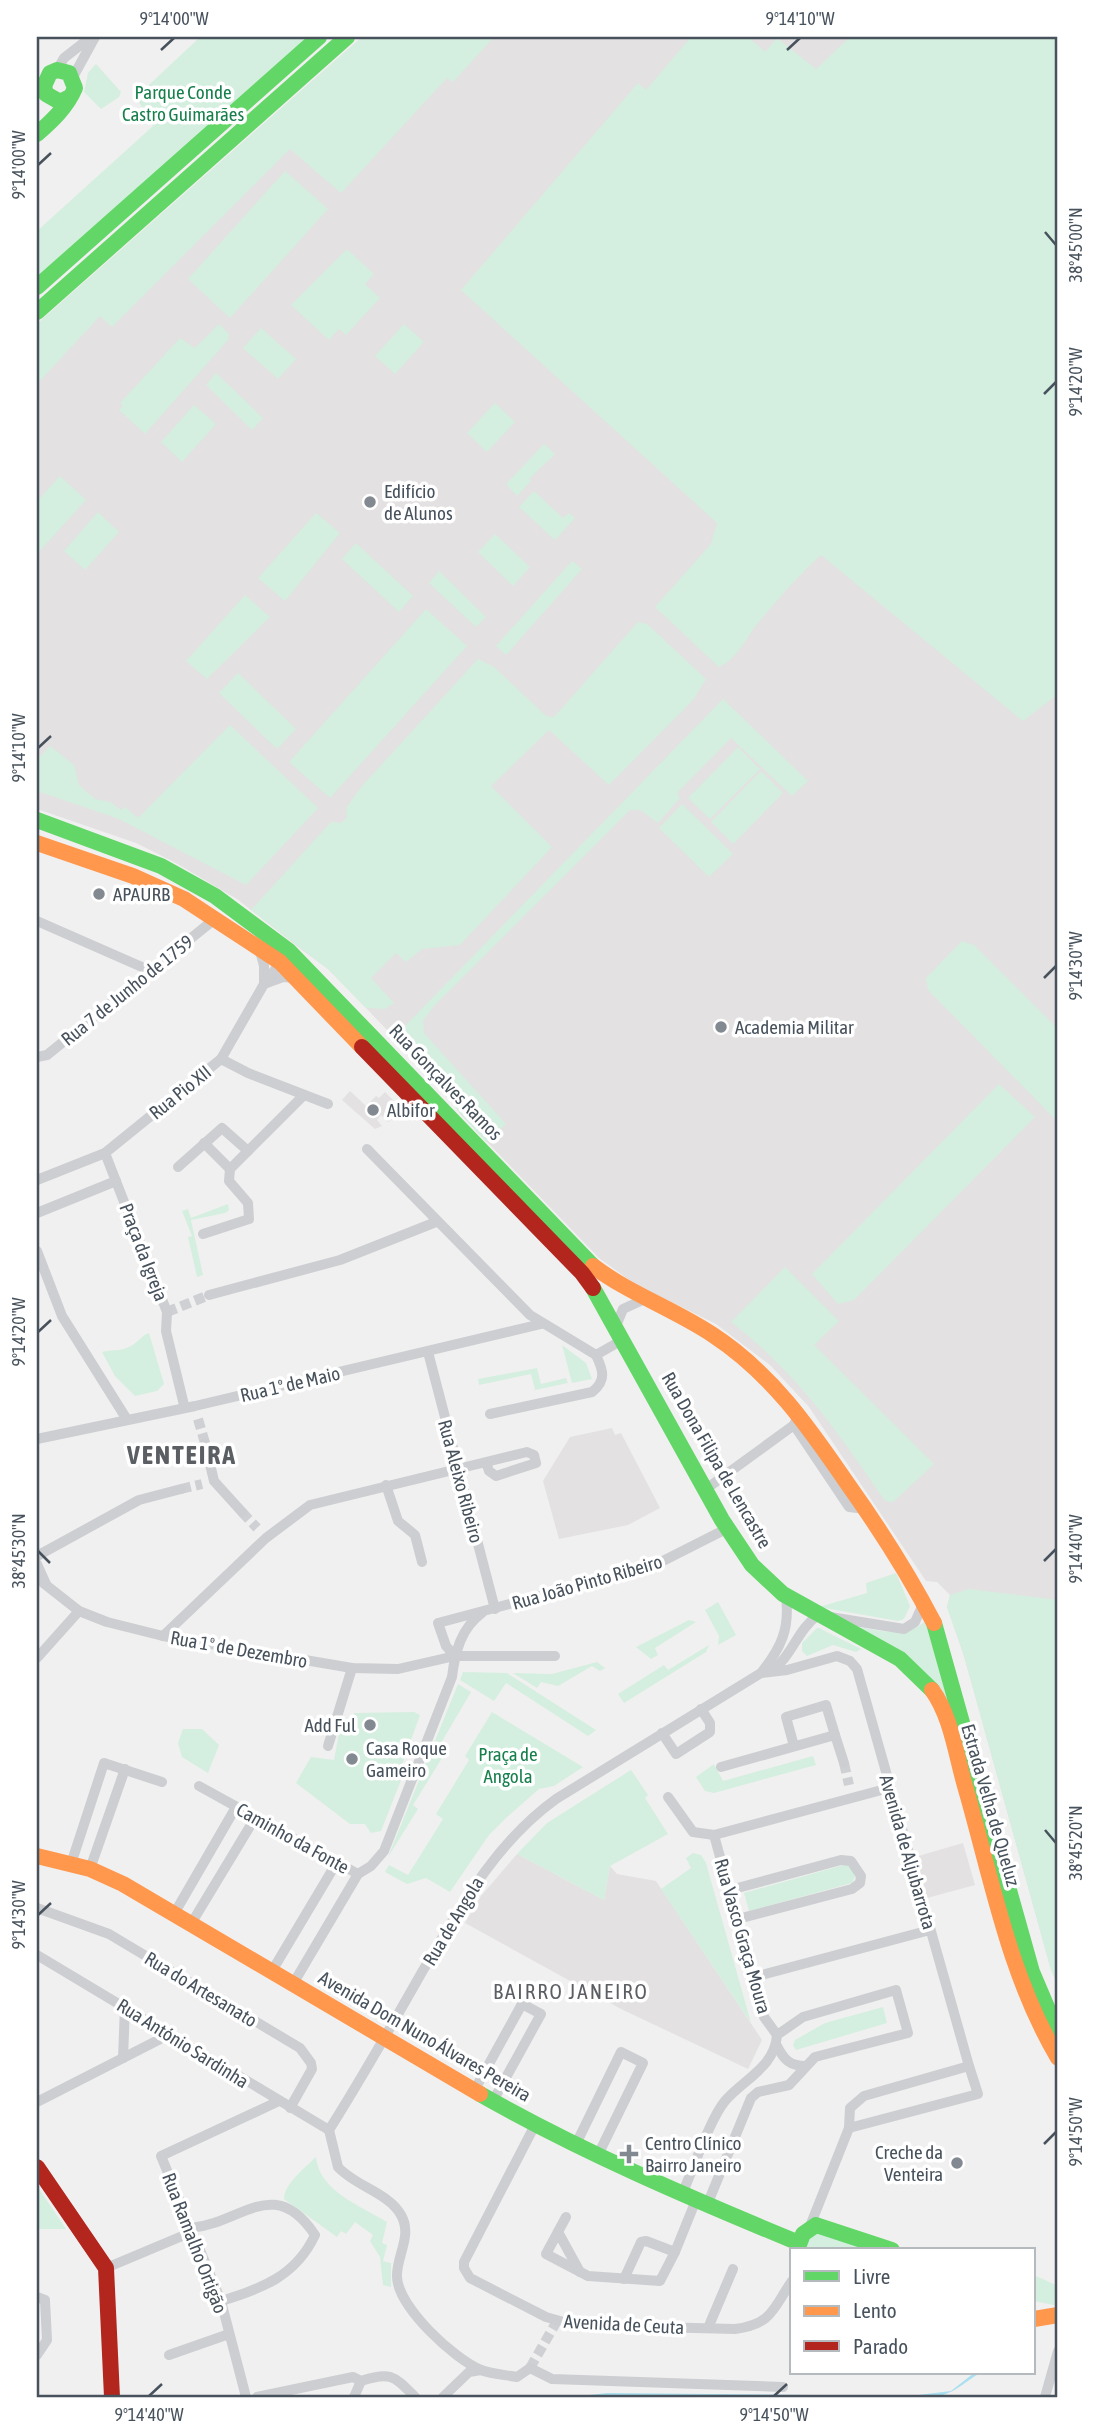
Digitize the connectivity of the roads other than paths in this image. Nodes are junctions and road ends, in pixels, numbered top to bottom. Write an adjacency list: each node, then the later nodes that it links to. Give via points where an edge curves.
1 (93, 37): 4 (street); 5 (street, via 64,58)
2 (318, 37): 9 (main road)
3 (344, 38): 10 (main road)
4 (73, 78): 5 (main road); 6 (main road)
5 (46, 79): 6 (main road, via 60,102); 7 (main road, via 43,117)
6 (71, 97): 8 (main road)
7 (37, 127)
8 (37, 134)
9 (37, 287)
10 (37, 312)
11 (37, 820): 16 (main road, Rua Gonçalves Ramos, via 140,856 180,876 233,908)
12 (37, 843): 13 (main road, Rua Gonçalves Ramos, via 133,876)
13 (216, 918): 15 (main road, Rua Gonçalves Ramos); 17 (street, Rua 7 de Junho de 1759)
14 (37, 921): 17 (street)
15 (259, 947): 16 (main road, Rua Gonçalves Ramos); 19 (street)
16 (284, 956): 18 (main road, Rua Gonçalves Ramos); 19 (street, Rua Pio XII); 38 (main road, Rua Gonçalves Ramos, via 591,1264 617,1284)
17 (152, 971): 20 (street, Rua 7 de Junho de 1759, via 47,1055)
18 (298, 978): 19 (street, via 283,977); 36 (main road, Rua Gonçalves Ramos)
19 (264, 984): 21 (street, Rua Pio XII)
20 (37, 1057)
21 (221, 1059): 22 (street); 27 (street, Rua Pio XII)
22 (304, 1095): 23 (street); 26 (street)
23 (328, 1104)
24 (204, 1143): 26 (street, via 225,1128); 28 (street); 29 (street)
25 (367, 1149): 33 (street)
26 (248, 1151): 29 (street)
27 (105, 1153): 30 (street); 31 (street, Praça da Igreja)
28 (178, 1167)
29 (230, 1169): 34 (street, via 229,1181 248,1203 250,1219)
30 (37, 1180)
31 (116, 1181): 32 (street, Praça da Igreja); 43 (street, Praça da Igreja, via 167,1312 166,1331)
32 (37, 1213)
33 (436, 1222): 37 (street, via 340,1260); 39 (street)
34 (203, 1234)
35 (37, 1251): 45 (street, via 62,1316)
36 (582, 1273): 40 (main road, Rua Dona Filipa de Lencastre)
37 (209, 1295)
38 (647, 1298): 40 (street, via 623,1309); 47 (main road, Rua Gonçalves Ramos, via 712,1334 768,1377)
39 (541, 1324): 41 (street, Rua 1º de Maio); 42 (street)
40 (620, 1333): 42 (street); 56 (main road, Rua Dona Filipa de Lencastre)
41 (428, 1352): 43 (street, Rua 1º de Maio); 51 (street, Rua Aleixo Ribeiro)
42 (596, 1354): 44 (street, via 604,1372 592,1392)
43 (190, 1406): 45 (street, Rua 1º de Maio); 46 (street, Praça da Igreja)
44 (490, 1414)
45 (126, 1418): 48 (street, Rua 1º de Maio)
46 (198, 1419)
47 (797, 1419): 56 (street); 67 (main road, Rua Gonçalves Ramos, via 866,1509)
48 (37, 1439)
49 (205, 1443): 52 (street)
50 (486, 1462): 51 (street)
51 (457, 1469): 54 (street); 68 (street, Rua Aleixo Ribeiro)
52 (214, 1481): 53 (street); 57 (street)
53 (202, 1484)
54 (386, 1485): 60 (street, via 310,1505); 62 (street, via 398,1521 415,1535)
55 (181, 1489): 61 (street, via 139,1500)
56 (706, 1489): 59 (main road, Rua Dona Filipa de Lencastre)
57 (242, 1512)
58 (257, 1528): 60 (street)
59 (728, 1528): 66 (main road, Rua Dona Filipa de Lencastre, via 757,1570); 68 (street, Rua João Pinto Ribeiro, via 653,1566)
60 (266, 1538): 73 (street)
61 (37, 1556)
62 (422, 1562)
63 (37, 1564): 65 (street)
64 (37, 1578): 65 (street, Rua 1º de Dezembro)
65 (47, 1587): 69 (street, Rua 1º de Dezembro)
66 (786, 1597): 71 (main road, Rua Dona Filipa de Lencastre); 72 (street)
67 (924, 1602): 71 (street, via 915,1622 904,1629); 112 (main road, Estrada Velha de Queluz, via 978,1773 1032,1972)
68 (495, 1609): 70 (street, Rua João Pinto Ribeiro)
69 (79, 1611): 73 (street, Rua 1º de Dezembro); 77 (street)
70 (482, 1613): 75 (street, Caminho da Fonte, via 467,1626); 75 (street, Rua João Pinto Ribeiro, via 438,1623)
71 (818, 1615): 74 (street, via 803,1628); 117 (main road, Estrada Velha de Queluz, via 904,1661 933,1692 967,1790 1017,1975)
72 (786, 1628): 74 (street); 80 (street)
73 (163, 1636): 79 (street, Rua 1º de Dezembro)
74 (786, 1655): 78 (street); 80 (street)
75 (455, 1656): 76 (street, Rua 1º de Dezembro); 79 (street, Rua 1º de Dezembro, via 398,1669); 100 (street, Caminho da Fonte, via 452,1676 384,1851)
76 (555, 1656)
77 (37, 1658)
78 (802, 1666): 80 (street); 91 (street, Avenida de Aljubarrota, via 841,1656 857,1669)
79 (352, 1668): 84 (street)
80 (765, 1672): 81 (street, Rua de Angola)
81 (701, 1709): 82 (street, Rua de Angola); 82 (street, via 710,1732 676,1754)
82 (662, 1733): 114 (street, Rua de Angola, via 543,1808 503,1847 470,1892)
83 (835, 1735): 85 (street); 85 (street, via 826,1705 786,1717); 86 (street)
84 (328, 1746)
85 (793, 1746): 87 (street)
86 (844, 1763)
87 (721, 1767)
88 (125, 1769): 89 (street); 98 (street, via 104,1763); 99 (street)
89 (162, 1782)
90 (199, 1786): 93 (street, Caminho da Fonte)
91 (889, 1788): 95 (street, via 851,1791); 106 (street, Avenida de Aljubarrota)
92 (668, 1797): 95 (street, via 693,1832)
93 (236, 1807): 94 (street, Caminho da Fonte); 103 (street)
94 (255, 1818): 97 (street, Caminho da Fonte); 105 (street)
95 (714, 1835): 101 (street, Rua Vasco Graça Moura)
96 (37, 1856): 98 (main road, Avenida Dom Nuno Álvares Pereira)
97 (337, 1862): 100 (street, Caminho da Fonte); 108 (street)
98 (71, 1864): 99 (main road, Avenida Dom Nuno Álvares Pereira)
99 (90, 1869): 103 (main road, Avenida Dom Nuno Álvares Pereira)
100 (358, 1874): 110 (street)
101 (730, 1890): 104 (street, Rua Vasco Graça Moura); 104 (street, via 841,1860 851,1861 861,1875 852,1889)
102 (37, 1908): 126 (street, Rua do Artesanato, via 109,1934 300,2048 312,2069)
103 (174, 1914): 105 (main road, Avenida Dom Nuno Álvares Pereira)
104 (738, 1919): 109 (street, Rua Vasco Graça Moura)
105 (191, 1924): 108 (main road, Avenida Dom Nuno Álvares Pereira)
106 (930, 1930): 109 (street); 119 (street, Avenida de Aljubarrota)
107 (37, 1955): 111 (street, Rua António Sardinha)
108 (272, 1972): 110 (main road, Avenida Dom Nuno Álvares Pereira)
109 (754, 1977): 115 (street, Rua Vasco Graça Moura, via 764,2017)
110 (293, 1984): 114 (main road, Avenida Dom Nuno Álvares Pereira)
111 (125, 2007): 113 (street, Rua António Sardinha); 116 (street)
112 (1058, 2033)
113 (168, 2035): 116 (street); 122 (street, Rua António Sardinha)
114 (383, 2039): 120 (main road, Avenida Dom Nuno Álvares Pereira); 129 (street, Rua de Angola)
115 (777, 2041): 118 (street, via 783,2058 793,2066); 118 (street, via 803,2017 896,1990 908,2033 815,2057); 121 (street, via 757,2074)
116 (123, 2058): 124 (street)
117 (1058, 2058)
118 (806, 2066): 125 (street, via 789,2085 758,2092)
119 (969, 2066): 128 (street, via 864,2096 850,2108); 128 (street, Avenida de Aljubarrota, via 978,2094)
120 (474, 2091): 123 (main road, Avenida Dom Nuno Álvares Pereira); 123 (street, via 522,2004 541,2014)
121 (732, 2095): 125 (street); 133 (street, via 723,2104)
122 (279, 2101): 126 (street, Rua António Sardinha); 136 (street, Rua Ramalho Ortigão, via 161,2156)
123 (493, 2101): 127 (main road, Avenida Dom Nuno Álvares Pereira)
124 (37, 2102)
125 (746, 2106): 133 (street)
126 (290, 2108): 129 (street, Rua António Sardinha)
127 (536, 2124): 130 (main road, Avenida Dom Nuno Álvares Pereira); 150 (street, Avenida de Ceuta, via 464,2262 470,2278 546,2317 574,2325)
128 (849, 2128): 135 (street)
129 (329, 2130): 155 (street, via 338,2167 394,2206 406,2227 397,2278 405,2301 439,2339)
130 (576, 2144): 131 (main road, Avenida Dom Nuno Álvares Pereira); 131 (street, via 621,2052 643,2063)
131 (598, 2155): 133 (main road, Avenida Dom Nuno Álvares Pereira)
132 (37, 2167): 141 (main road)
133 (695, 2200): 138 (main road, Avenida Dom Nuno Álvares Pereira); 140 (street)
134 (566, 2217): 137 (street)
135 (810, 2226): 138 (main road); 139 (main road, via 831,2228)
136 (191, 2228): 141 (street, via 187,2234); 147 (street, Rua Ramalho Ortigão); 147 (street, via 205,2227 260,2204 274,2204 285,2206 315,2235 279,2280)
137 (558, 2232): 143 (street); 143 (street, via 546,2254)
138 (798, 2246)
139 (886, 2248)
140 (675, 2252): 144 (street, via 660,2281); 144 (street, via 641,2242)
141 (106, 2268): 158 (main road)
142 (733, 2269): 150 (street, Avenida de Ceuta)
143 (580, 2272): 144 (street)
144 (624, 2278)
145 (790, 2285): 150 (street, Avenida de Ceuta, via 777,2309 760,2323 735,2329)
146 (37, 2297): 153 (street, via 45,2300 47,2338)
147 (221, 2301): 151 (street, Rua Ramalho Ortigão)
148 (1058, 2315): 149 (main road)
149 (1036, 2319)
150 (708, 2328)
151 (229, 2334): 154 (street, Rua Ramalho Ortigão); 159 (street, Rua Ramalho Ortigão)
152 (1058, 2351): 164 (street)
153 (37, 2355)
154 (169, 2355)
155 (481, 2370): 157 (street, via 517,2377 530,2368 552,2379); 163 (street, via 469,2372)
156 (361, 2381): 160 (street, via 353,2377); 161 (street); 162 (street, via 391,2376)
157 (783, 2387)
158 (112, 2397)
159 (246, 2397)
160 (257, 2397)
161 (354, 2397)
162 (415, 2397)
163 (443, 2397)
164 (1045, 2397)

